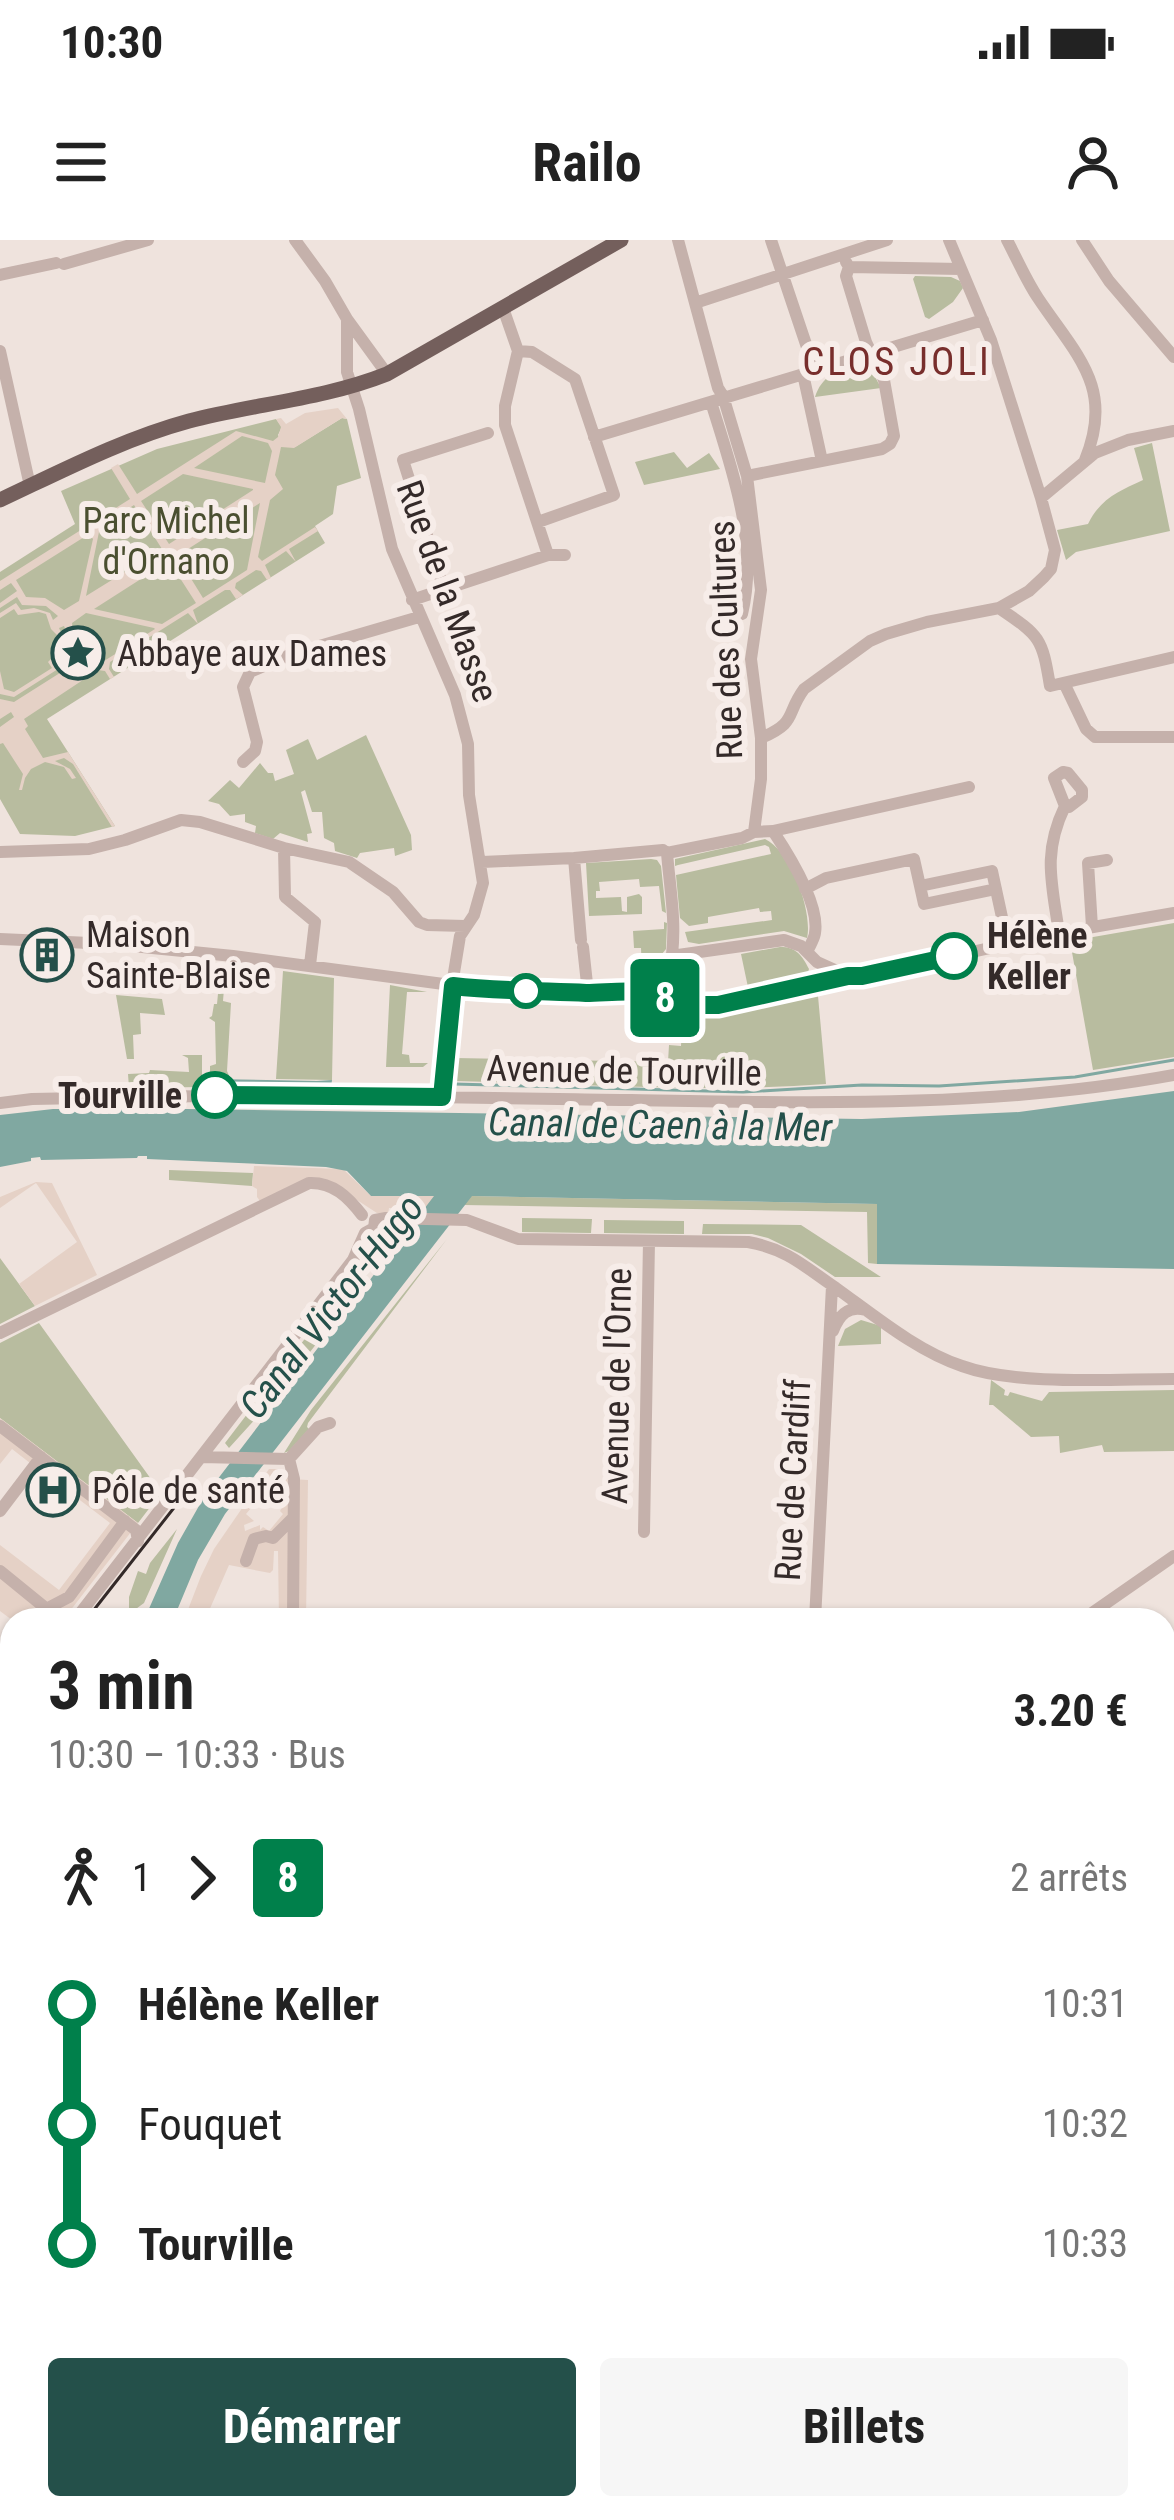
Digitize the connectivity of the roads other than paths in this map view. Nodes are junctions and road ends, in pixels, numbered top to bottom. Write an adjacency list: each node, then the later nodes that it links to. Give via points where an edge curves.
1 (148, 240): 13 (street)
2 (295, 240): 16 (street)
3 (621, 240): 15 (main road)
4 (679, 240): 14 (street, Rue des Cultures)
5 (770, 240): 12 (street)
6 (887, 240): 10 (street)
7 (949, 240): 11 (street)
8 (1007, 240): 30 (street, via 1088,368 1097,407)
9 (1082, 240): 21 (street)
10 (845, 261): 11 (street); 12 (street); 20 (street)
11 (961, 269): 17 (street)
12 (782, 274): 14 (street); 22 (street)
13 (0, 275)
14 (695, 303): 25 (street, Rue des Cultures)
15 (503, 308): 19 (street); 23 (main road)
16 (347, 319): 23 (street); 24 (street, Rue de la Masse)
17 (983, 320): 20 (street); 33 (street)
18 (0, 351): 32 (street)
19 (518, 351): 26 (street); 28 (street, via 575,379)
20 (871, 354): 22 (street); 29 (street, via 894,436 882,449)
21 (1174, 357)
22 (809, 372): 25 (street); 29 (street)
23 (388, 374): 24 (main road)
24 (351, 388): 32 (main road, via 187,422); 39 (street, Rue de la Masse)
25 (718, 400): 28 (street); 31 (street, Rue des Cultures); 41 (street, via 743,520)
26 (495, 430): 35 (street); 38 (street, via 403,460)
27 (1174, 431): 30 (street)
28 (594, 436): 35 (street, via 614,496)
29 (822, 460): 31 (street)
30 (1084, 460): 33 (street)
31 (747, 476): 46 (street, Rue des Cultures, via 761,590 751,659)
32 (30, 486): 34 (main road)
33 (1042, 498): 40 (street, via 1055,550 1051,568)
34 (0, 500)
35 (538, 522): 36 (street)
36 (548, 555): 37 (street); 38 (street)
37 (565, 555)
38 (444, 589): 39 (street)
39 (412, 600): 42 (street, Rue de la Masse)
40 (999, 608): 44 (street, via 1040,640 1050,686); 46 (street, via 870,641 804,689 790,721)
41 (742, 614)
42 (419, 616): 47 (street, via 250,672 243,687 257,742); 57 (street, Rue de la Masse, via 461,714)
43 (1174, 656): 44 (street)
44 (1065, 685): 45 (street, via 1095,737)
45 (1174, 737)
46 (761, 738): 51 (street, Rue des Cultures)
47 (243, 762)
48 (969, 788): 50 (street)
49 (1065, 806): 62 (street, via 1049,866)
50 (773, 831): 51 (street); 58 (street)
51 (754, 832): 54 (street)
52 (284, 848): 53 (street, via 185,816 89,849); 60 (street, via 349,862 422,923); 69 (street, via 285,897 315,922)
53 (0, 852)
54 (667, 854): 55 (street); 63 (street)
55 (574, 858): 57 (street); 75 (street)
56 (1108, 860): 61 (street, via 1084,860)
57 (482, 862): 60 (street, Rue de la Masse, via 482,894)
58 (805, 889): 65 (street, via 914,859 920,886 992,871); 68 (street, via 816,929)
59 (1174, 913): 61 (street)
60 (465, 926): 72 (street, Rue de la Masse)
61 (1092, 927): 62 (street)
62 (1059, 934): 65 (street)
63 (675, 935): 66 (street); 67 (street)
64 (0, 939): 69 (street)
65 (1008, 945): 71 (street)
66 (701, 952): 67 (street); 68 (street, via 784,940)
67 (671, 956): 70 (street)
68 (812, 957): 71 (street); 73 (street, via 818,976)
69 (310, 965): 72 (street)
70 (664, 975): 74 (street, via 649,983); 76 (street)
71 (848, 976): 73 (street)
72 (453, 986): 75 (street); 78 (street, Rue de la Masse)
73 (807, 987): 76 (street, via 718,1005)
74 (650, 992): 75 (street); 76 (street)
75 (588, 993)
76 (671, 994)
77 (1174, 1075): 78 (street, Avenue de Tourville, via 939,1100)
78 (442, 1097): 79 (street, Avenue de Tourville)
79 (0, 1103)
80 (368, 1218): 81 (street, via 467,1220 518,1239); 84 (street, via 326,1184 309,1183); 90 (street, via 356,1221 365,1233 353,1260)
81 (649, 1241): 82 (street, via 765,1245); 95 (street, Avenue de l'Orne)
82 (832, 1286): 83 (street); 85 (street, Rue de Cardiff)
83 (870, 1311): 85 (street, Rue de Cardiff, via 845,1311); 86 (street, via 928,1350 984,1372)
84 (0, 1333)
85 (829, 1344): 103 (street, Rue de Cardiff)
86 (1174, 1379)
87 (330, 1423): 91 (street)
88 (1, 1428): 89 (street)
89 (41, 1457): 92 (street); 94 (street)
90 (201, 1457): 91 (street); 94 (street)
91 (289, 1459): 93 (street)
92 (0, 1510)
93 (293, 1518): 97 (street, via 273,1538 254,1539); 102 (street)
94 (133, 1531): 100 (street); 101 (street)
95 (644, 1532)
96 (1174, 1556): 104 (street)
97 (246, 1561)
98 (0, 1571): 99 (street)
99 (42, 1608)
100 (57, 1608)
101 (83, 1608)
102 (293, 1608)
103 (816, 1608)
104 (1099, 1608)

